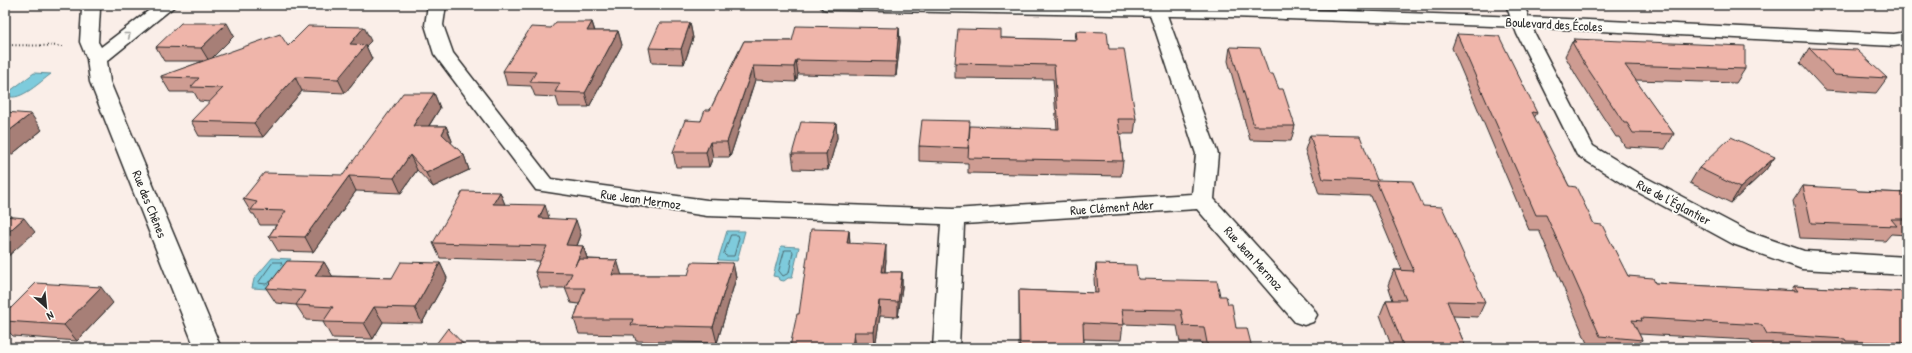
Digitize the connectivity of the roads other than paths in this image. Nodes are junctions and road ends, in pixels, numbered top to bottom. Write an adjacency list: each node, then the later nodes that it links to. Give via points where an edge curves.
1 (94, 5): 11 (street, Rue des Chênes, via 91,9 89,42)
2 (167, 5): 11 (street, one-way to 2)
3 (437, 5): 13 (street, Rue Jean Mermoz, via 434,25 444,54 544,184 707,208)
4 (829, 5): 5 (street, Boulevard des Écoles)
5 (881, 6): 8 (street, Boulevard des Écoles)
6 (1230, 9): 7 (street, Boulevard des Écoles); 8 (street, Boulevard des Écoles)
7 (1284, 9): 9 (street, Boulevard des Écoles)
8 (1158, 11): 12 (street, via 1207,154)
9 (1519, 13): 10 (street, Boulevard des Écoles); 14 (street, Rue de l'Églantier, via 1526,34 1586,150 1631,179 1741,238 1802,260)
10 (1903, 40)
11 (98, 59): 16 (street, Rue des Chênes, via 100,82)
12 (1203, 201): 13 (street, Rue Clément Ader); 15 (street, Rue Jean Mermoz)
13 (953, 217): 17 (street)
14 (1907, 266)
15 (1304, 315)
16 (208, 348)
17 (946, 348)

